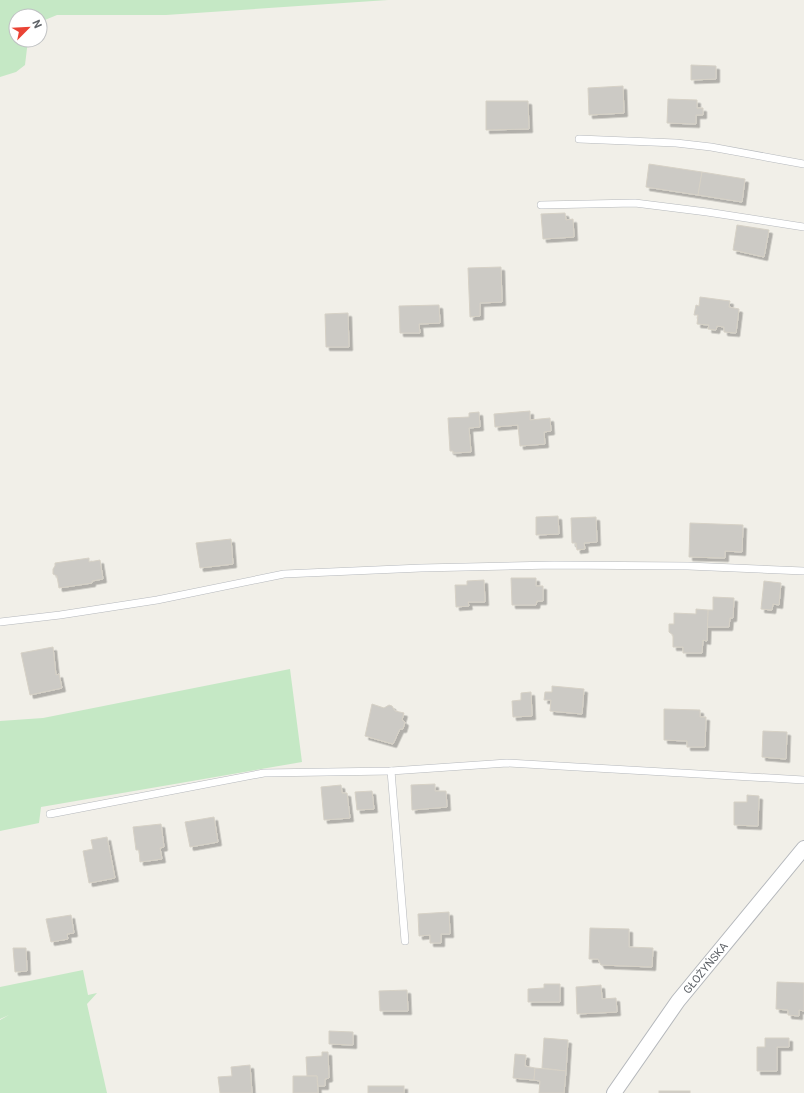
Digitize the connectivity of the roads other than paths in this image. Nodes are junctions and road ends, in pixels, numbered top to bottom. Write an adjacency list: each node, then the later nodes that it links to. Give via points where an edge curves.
1 (579, 139): 2 (lane, via 676,143)
2 (804, 164)
3 (541, 205): 4 (lane, via 635,203)
4 (804, 227)
5 (804, 571): 6 (lane, via 688,566 554,565 284,574 157,600)
6 (0, 622)
7 (391, 771): 8 (lane, via 507,763); 9 (lane, via 264,773); 11 (lane)
8 (804, 780)
9 (50, 814)
10 (804, 848): 12 (street, GŁOŻYŃSKA, via 678,1001)
11 (405, 941)
12 (614, 1093)

